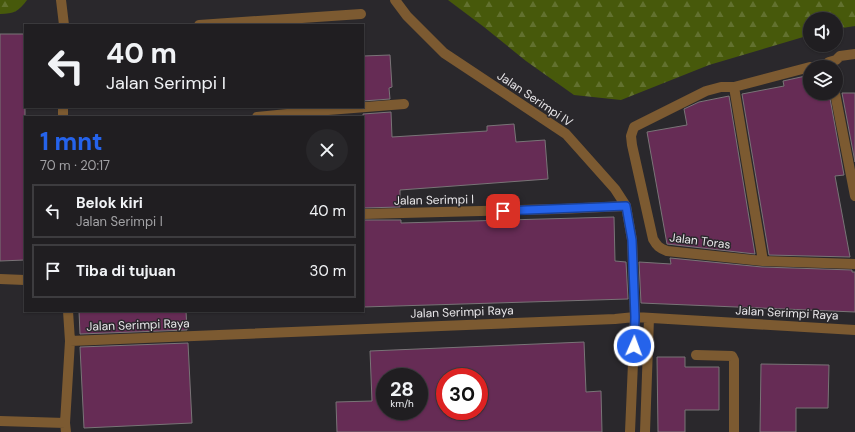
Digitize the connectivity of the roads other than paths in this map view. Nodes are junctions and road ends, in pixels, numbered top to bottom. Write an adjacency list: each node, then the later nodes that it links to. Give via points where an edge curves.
1 (61, 0): 4 (street)
2 (395, 0): 16 (street, Jalan Serimpi IV, via 407,16 444,53 566,134 615,189)
3 (361, 14): 5 (street)
4 (64, 24)
5 (214, 24)
6 (855, 54): 7 (street, via 840,56)
7 (836, 60)
8 (803, 69): 9 (street)
9 (734, 87): 18 (street); 18 (street, Jalan Toras, via 706,91 634,127 631,136 653,238 657,246 666,251)
10 (836, 100): 15 (street)
11 (404, 104): 12 (street)
12 (364, 107)
13 (353, 108): 14 (street)
14 (267, 116)
15 (855, 196)
16 (626, 206): 17 (street, Jalan Serimpi I); 23 (street, Jalan Serimpi IV, via 632,240)
17 (364, 214)
18 (762, 261): 19 (street, Jalan Toras)
19 (855, 264)
20 (0, 279): 21 (street)
21 (24, 280)
22 (68, 312): 26 (street)
23 (635, 317): 24 (street, Jalan Serimpi Raya); 26 (street, Jalan Serimpi Raya); 30 (street, Jalan Serimpi IV)
24 (649, 318): 25 (street, Jalan Serimpi Raya); 31 (street)
25 (855, 330)
26 (70, 341): 29 (street)
27 (696, 356): 32 (street, via 732,356)
28 (0, 421): 29 (street)
29 (66, 427)
30 (630, 432)
31 (645, 432)
32 (734, 432)

